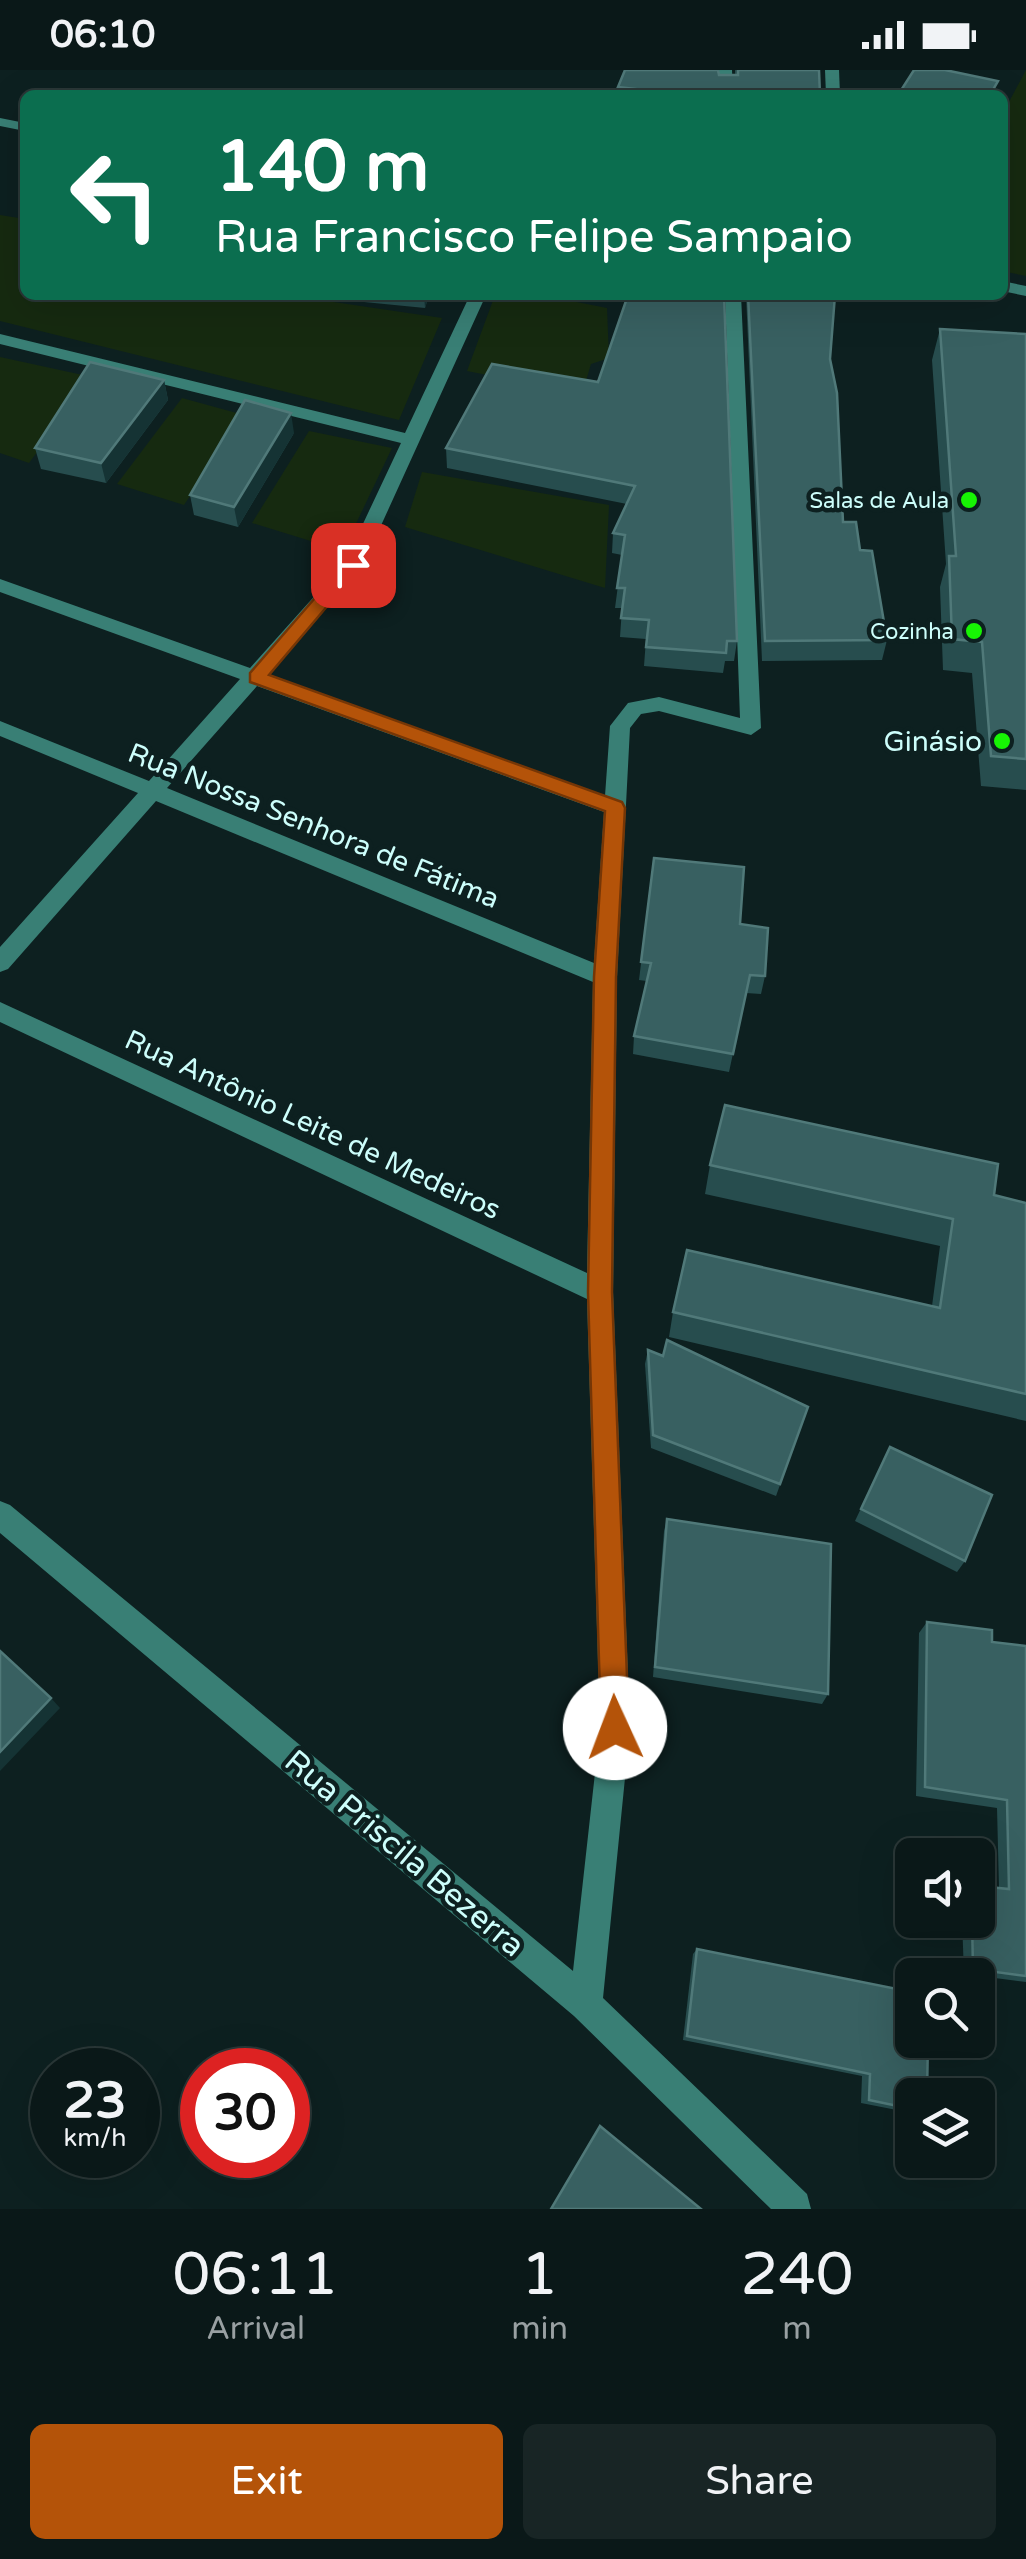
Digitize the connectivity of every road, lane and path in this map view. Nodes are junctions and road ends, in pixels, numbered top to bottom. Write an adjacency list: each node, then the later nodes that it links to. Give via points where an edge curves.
1 (476, 300): 4 (street)
2 (733, 300): 9 (street, via 751,728 659,704 636,708 620,726)
3 (0, 339): 4 (street)
4 (411, 440): 6 (street, via 353,565)
5 (0, 585): 6 (street)
6 (257, 677): 8 (street); 9 (street)
7 (0, 728): 8 (street, Rua Nossa Senhora de Fátima)
8 (152, 791): 10 (street); 11 (street, Rua Nossa Senhora de Fátima)
9 (615, 808): 11 (street)
10 (0, 962)
11 (605, 977): 13 (street)
12 (0, 1010): 13 (street, Rua Antônio Leite de Medeiros)
13 (600, 1292): 15 (street, via 615,1728)
14 (0, 1515): 15 (street, Rua Priscila Bezerra)
15 (586, 2004): 16 (street, Rua Priscila Bezerra)
16 (794, 2207)

